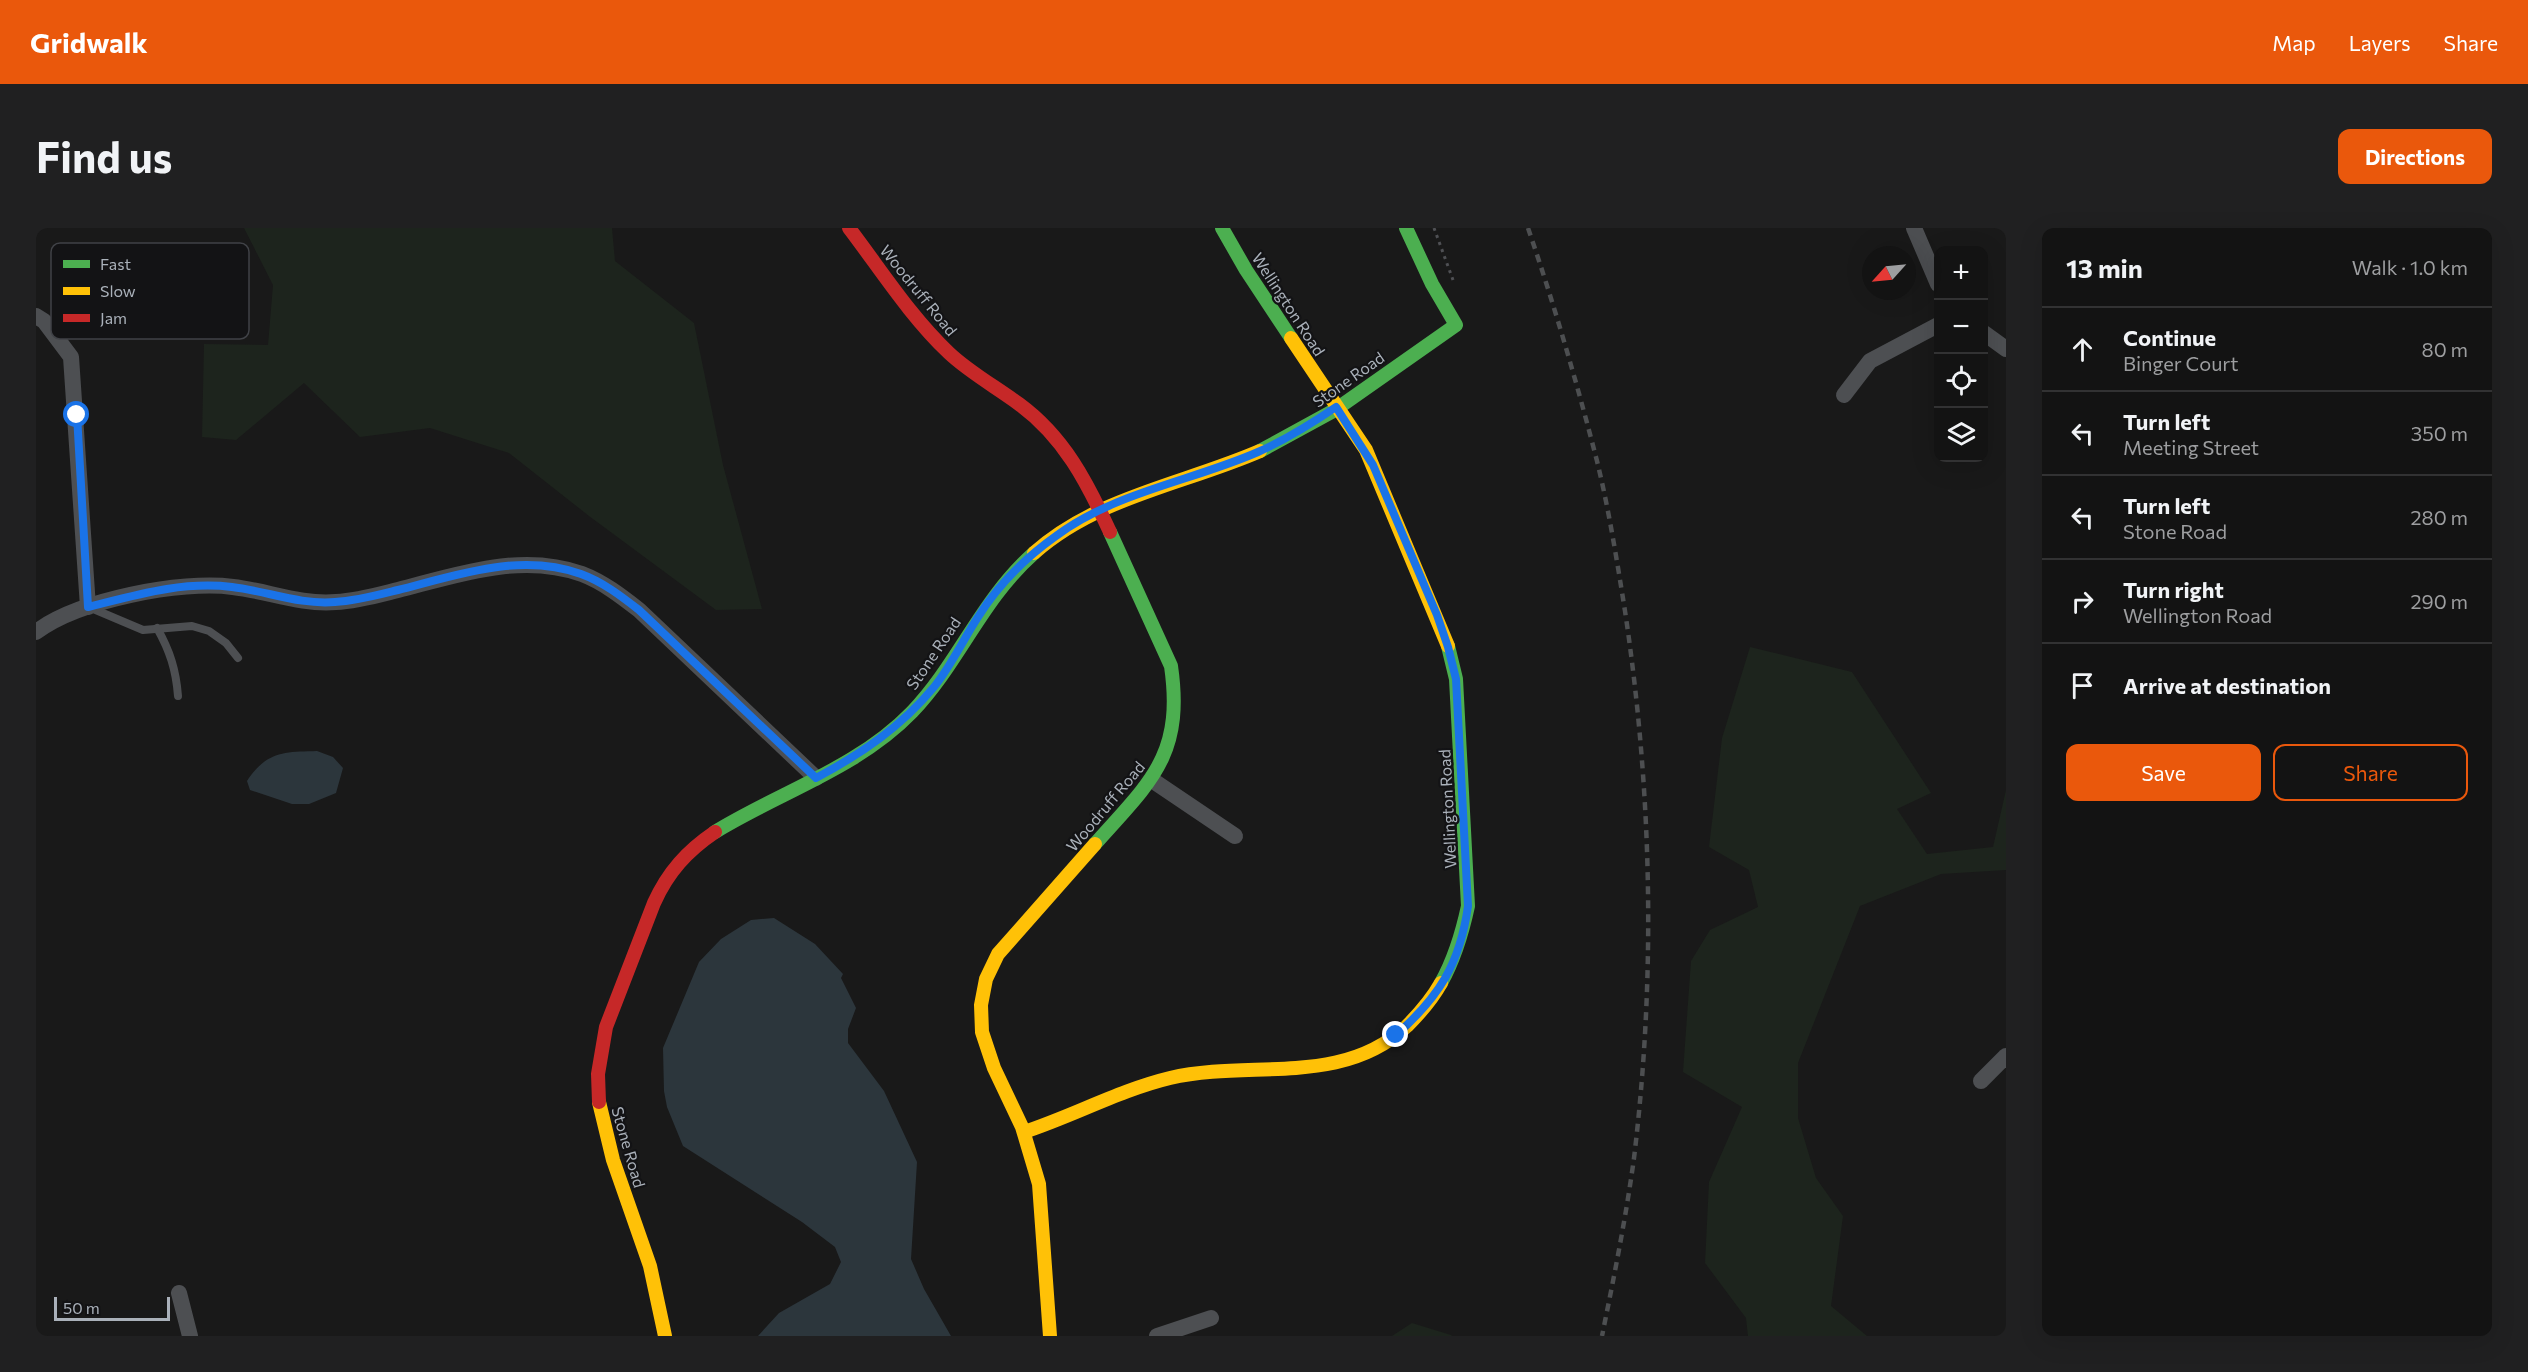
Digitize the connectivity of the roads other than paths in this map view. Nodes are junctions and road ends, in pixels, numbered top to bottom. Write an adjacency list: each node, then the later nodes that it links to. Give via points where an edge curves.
1 (849, 228): 14 (street, Woodruff Road, via 921,323 950,354 1048,428 1071,456)
2 (1222, 228): 13 (street, Wellington Road)
3 (1406, 228): 13 (street, Stone Road, via 1455,325)
4 (1914, 228): 5 (street)
5 (1934, 275)
6 (36, 316): 8 (street)
7 (1934, 327): 12 (street, via 1870,361)
8 (51, 330)
9 (1988, 336): 11 (street)
10 (58, 339): 15 (street, via 71,357)
11 (2006, 349)
12 (1844, 394)
13 (1336, 407): 14 (street, Stone Road, via 1308,427 1257,453); 25 (street, Wellington Road, via 1373,465 1437,615 1456,679 1468,906 1466,926 1449,972 1435,996 1396,1035 1347,1060 1293,1070 1191,1074 1151,1083)
14 (1100, 510): 20 (street, Stone Road, via 1059,533 1009,577 980,614 936,685 910,714 880,740); 21 (street, Woodruff Road, via 1171,666 1173,728)
15 (88, 607): 16 (lane, via 143,630); 17 (street, via 63,615); 20 (street, via 163,588 197,584 304,602 336,602 481,569 549,566 582,574 639,610)
16 (157, 628): 18 (lane, via 192,626 209,631); 19 (lane, via 175,668)
17 (36, 632)
18 (238, 658)
19 (178, 696)
20 (816, 778): 29 (street, Stone Road, via 709,833 669,874 603,1035 598,1074 600,1110 658,1295)
21 (1152, 780): 22 (street); 25 (street, Woodruff Road, via 1015,933 998,954 986,979 981,1005 982,1032)
22 (1235, 836)
23 (2006, 1056): 24 (street)
24 (1981, 1081)
25 (1024, 1132): 30 (street, Woodruff Road, via 1039,1184)
26 (179, 1293): 28 (street)
27 (1211, 1318): 31 (street)
28 (190, 1336)
29 (665, 1336)
30 (1050, 1336)
31 (1157, 1336)

